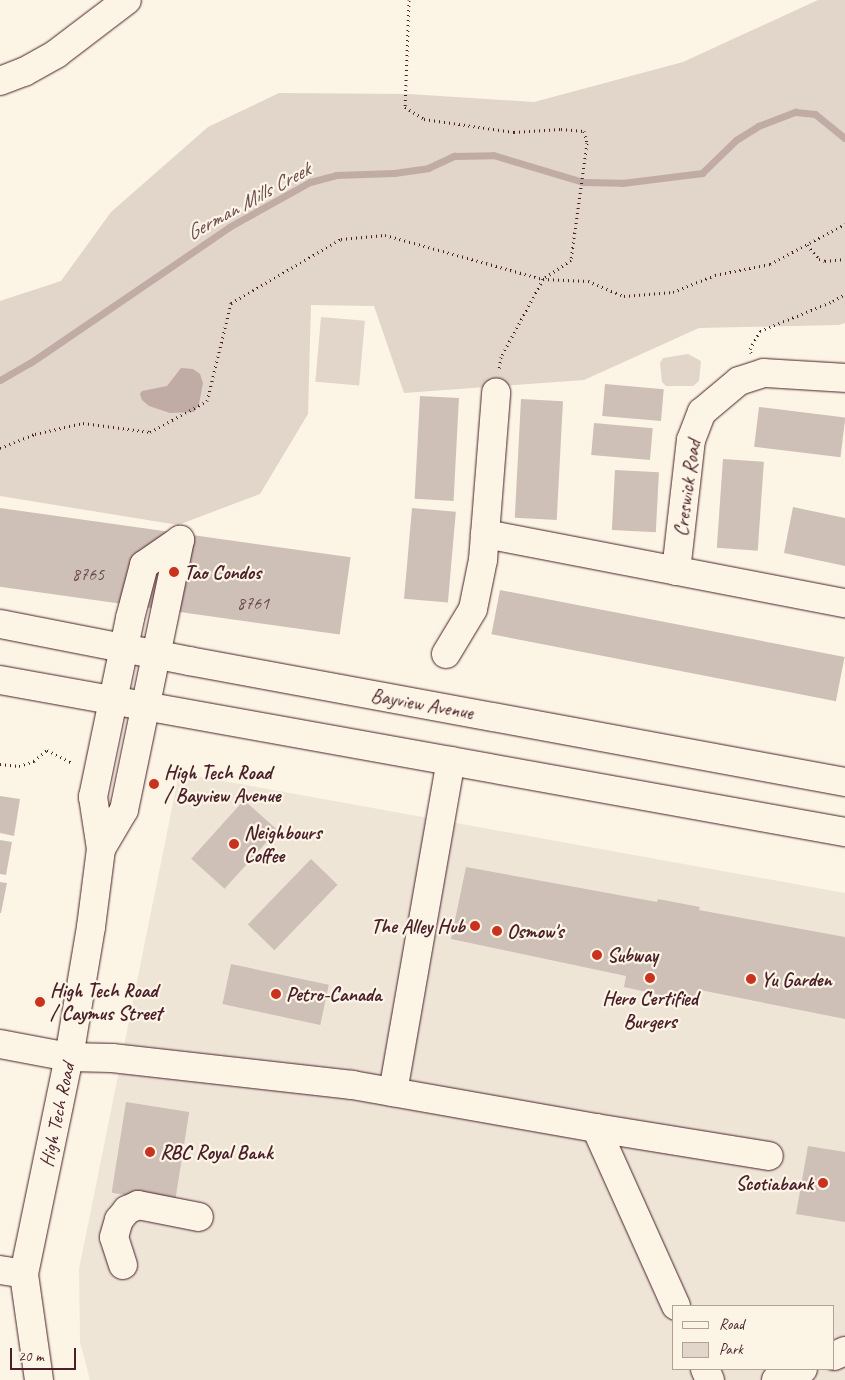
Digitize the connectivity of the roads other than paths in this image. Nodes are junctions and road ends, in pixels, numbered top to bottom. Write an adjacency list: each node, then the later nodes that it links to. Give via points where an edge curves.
1 (127, 0): 2 (street, via 56,54 24,72)
2 (0, 80)
3 (845, 378): 6 (street, Creswick Road, via 764,373 740,381 702,412 691,440)
4 (496, 392): 5 (street)
5 (485, 534): 6 (street); 10 (street, via 473,609)
6 (676, 571): 7 (street)
7 (845, 603)
8 (0, 624): 9 (street, Bayview Avenue)
9 (124, 648): 11 (street, Bayview Avenue); 11 (street, High Tech Road, via 144,565 180,540); 13 (street, High Tech Road)
10 (446, 654)
11 (157, 655): 14 (street, High Tech Road); 16 (street, Bayview Avenue)
12 (0, 680): 13 (street)
13 (113, 701): 14 (street); 18 (street, High Tech Road, via 93,797)
14 (146, 707): 15 (street); 18 (street, High Tech Road, via 124,810)
15 (451, 761): 17 (street); 21 (street)
16 (845, 782)
17 (845, 832)
18 (101, 850): 20 (street, High Tech Road)
19 (0, 1044): 20 (street)
20 (69, 1057): 21 (street, via 112,1058); 26 (street, High Tech Road)
21 (392, 1092): 22 (street)
22 (596, 1128): 23 (street); 27 (street)
23 (769, 1156)
24 (199, 1217): 25 (street, via 138,1205 127,1210 118,1220 114,1237)
25 (123, 1266)
26 (12, 1272): 29 (street, High Tech Road)
27 (676, 1305)
28 (801, 1370): 30 (street)
29 (39, 1380)
30 (776, 1380)

